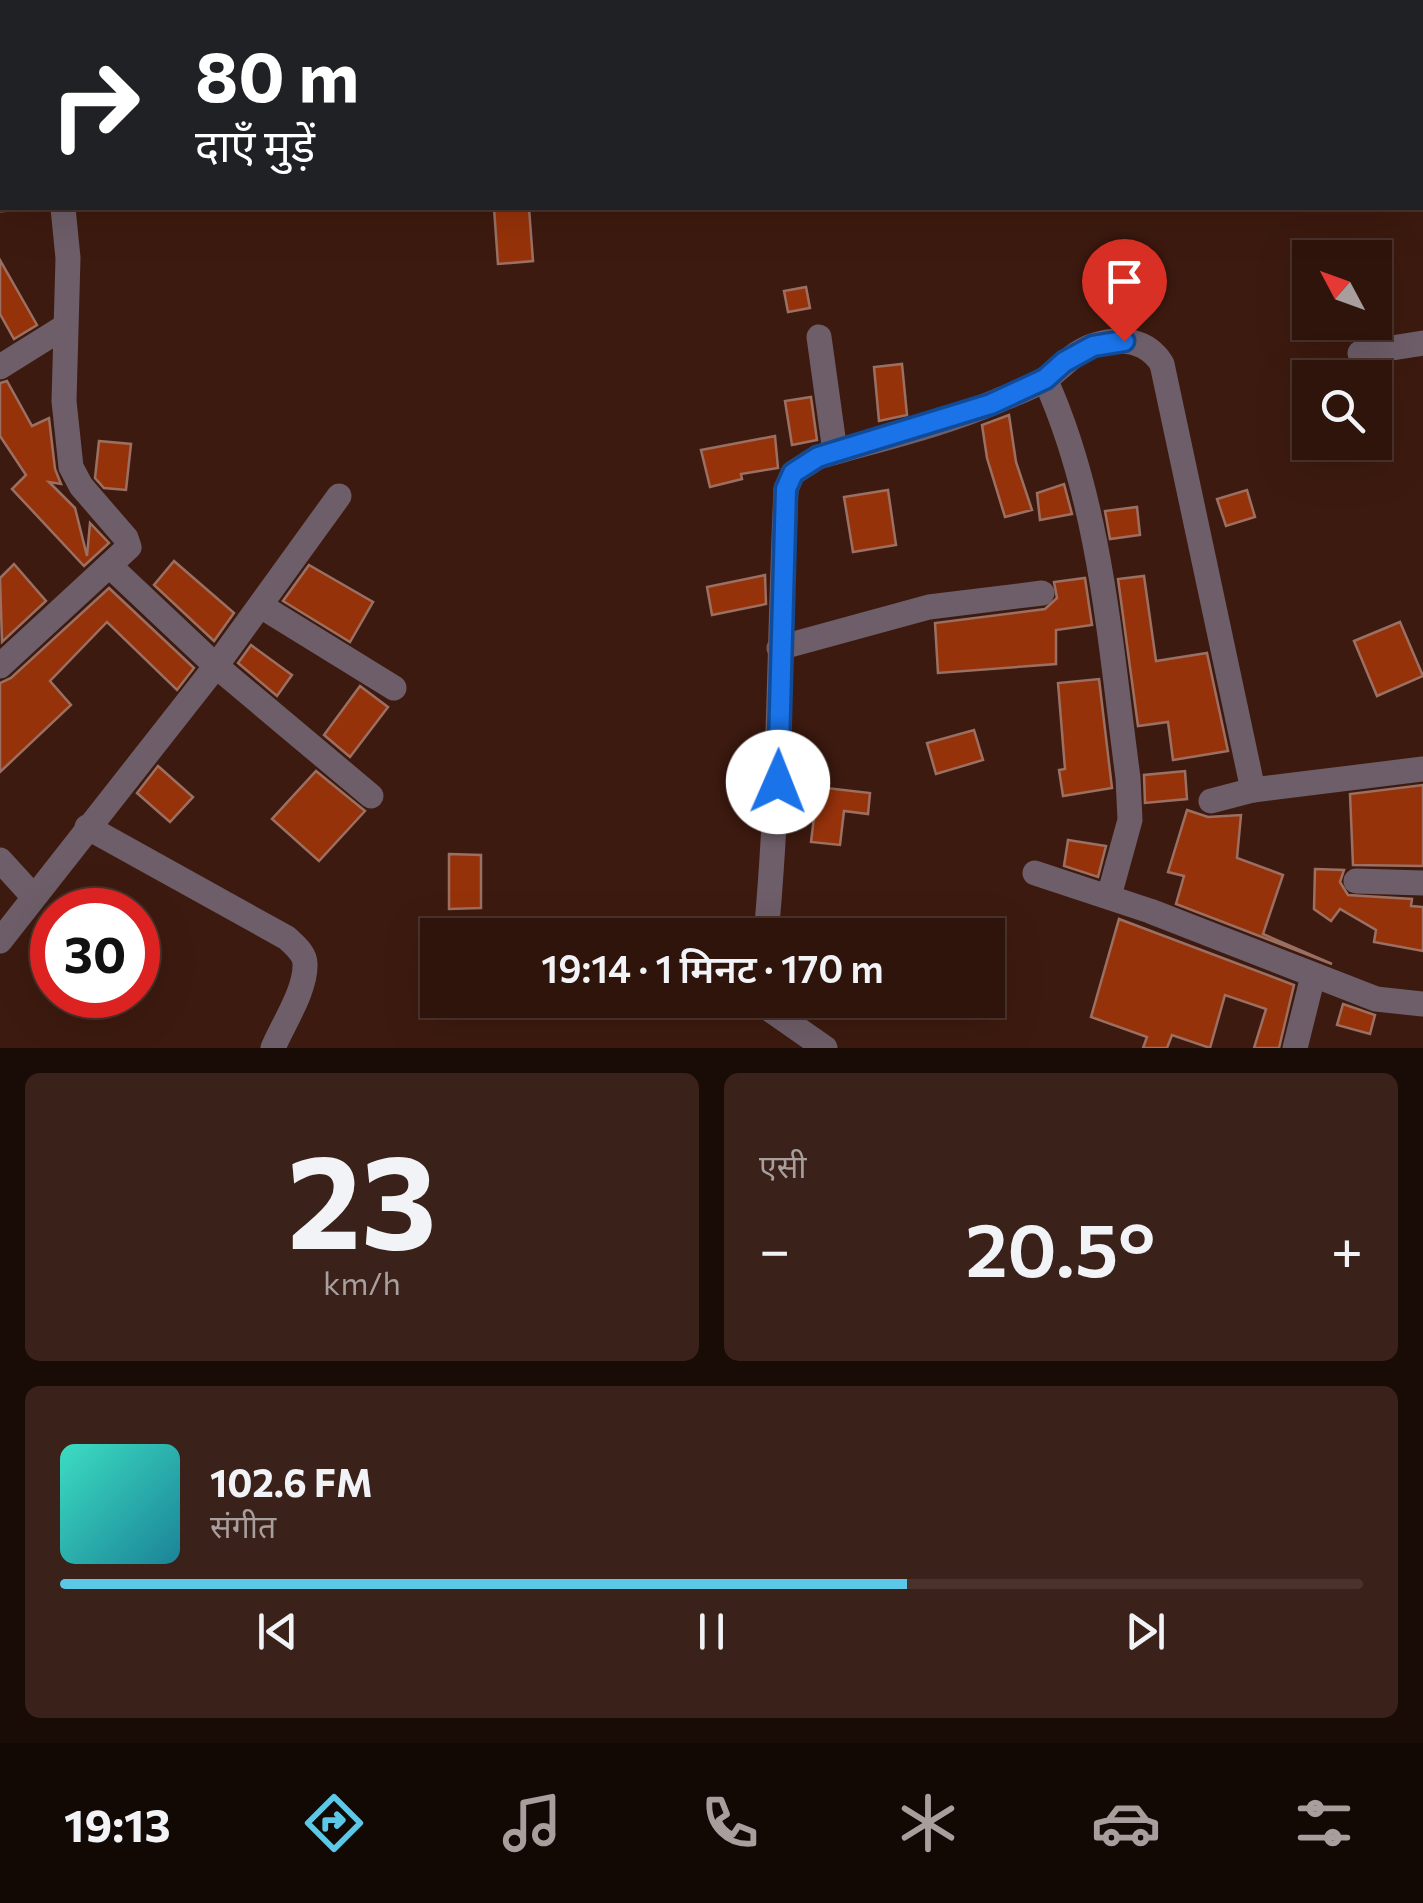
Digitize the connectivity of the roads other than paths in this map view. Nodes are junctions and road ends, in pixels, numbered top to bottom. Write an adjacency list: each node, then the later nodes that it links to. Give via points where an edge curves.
1 (63, 210): 2 (street)
2 (64, 327): 6 (street); 10 (street, via 72,468 130,547)
3 (819, 338): 8 (street)
4 (1423, 342): 5 (street)
5 (1360, 353)
6 (0, 367)
7 (1045, 379): 8 (street, via 991,404); 18 (street, via 1093,346 1124,341 1143,344 1162,364); 28 (street, via 1069,432 1086,498 1128,778 1130,820)
8 (835, 452): 13 (street, via 804,464 786,489)
9 (339, 496): 12 (street)
10 (111, 568): 14 (street); 15 (street)
11 (1042, 593): 13 (street, via 929,607)
12 (260, 606): 15 (street); 16 (street)
13 (779, 648): 30 (street)
14 (2, 660)
15 (216, 666): 19 (street); 21 (street)
16 (394, 688)
17 (1423, 769): 18 (street)
18 (1252, 790): 20 (street)
19 (371, 796)
20 (1210, 801)
21 (87, 828): 26 (street); 35 (street, via 287,938 300,952 306,962 301,983)
22 (0, 860): 27 (street)
23 (1035, 873): 28 (street)
24 (1356, 882): 25 (street)
25 (1423, 884)
26 (38, 888)
27 (30, 893)
28 (1110, 896): 32 (street)
29 (30, 898): 31 (street)
30 (767, 918)
31 (0, 940)
32 (1313, 976): 33 (street, via 1376,999); 37 (street)
33 (1423, 1004)
34 (783, 1018): 36 (street)
35 (273, 1048)
36 (825, 1048)
37 (1296, 1048)

